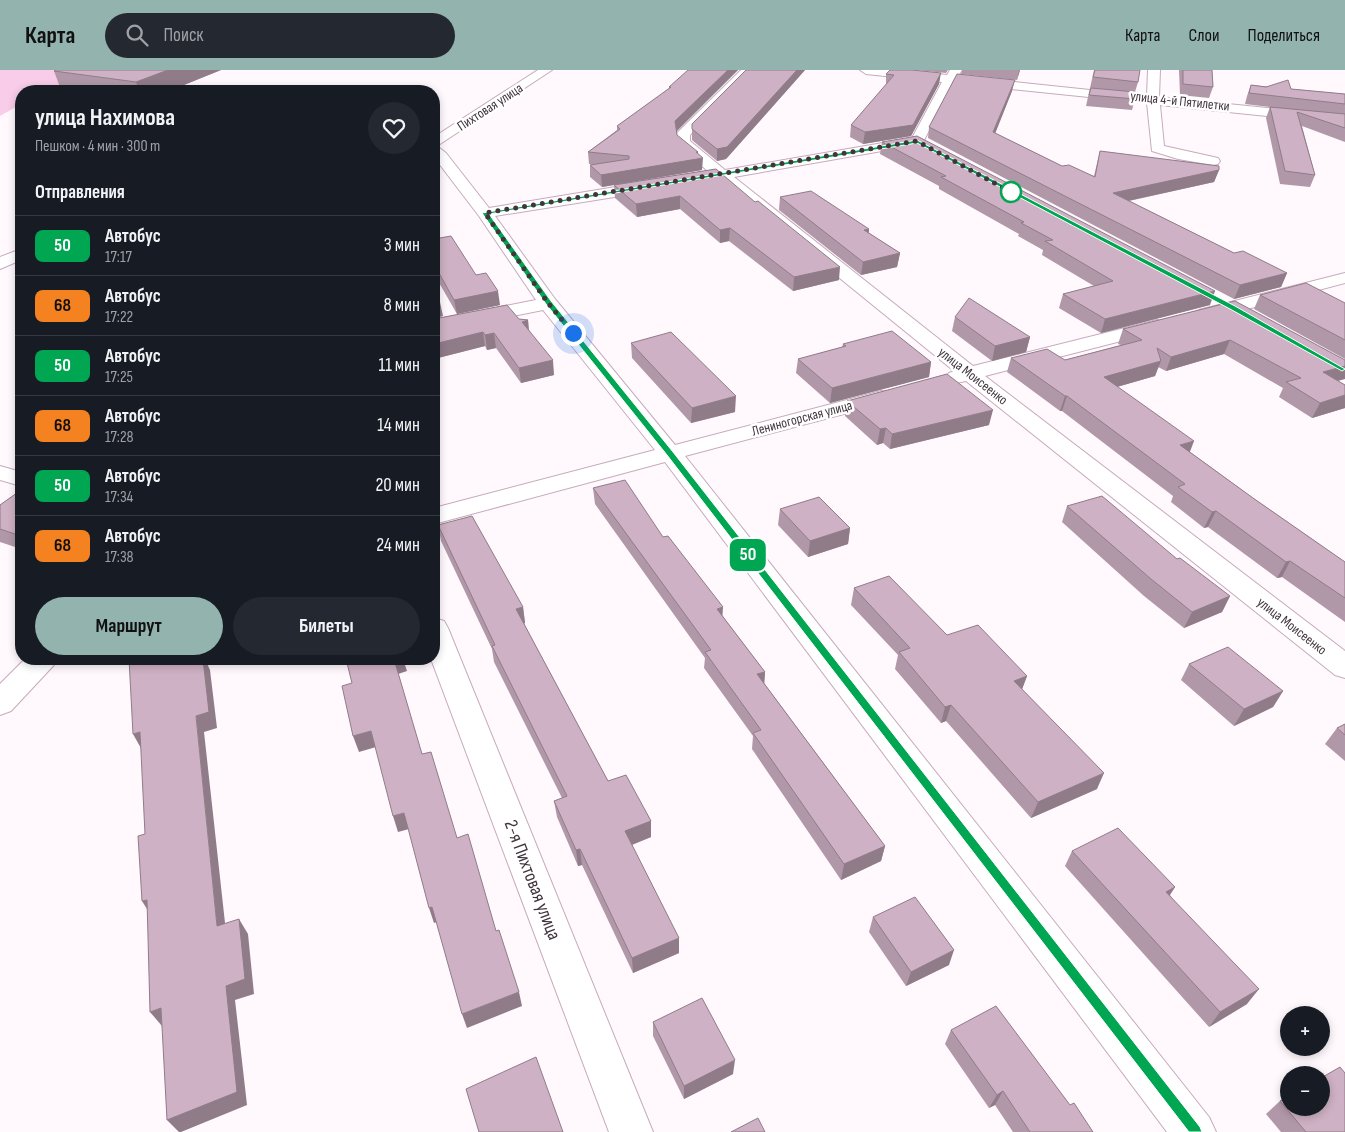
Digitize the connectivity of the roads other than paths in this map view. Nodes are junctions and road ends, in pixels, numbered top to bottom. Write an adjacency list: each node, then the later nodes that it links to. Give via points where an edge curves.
1 (546, 70): 8 (street, Пихтовая улица)
2 (748, 70): 11 (street, улица Моисеенко, via 683,134 683,142)
3 (866, 70): 5 (street, улица 4-й Пятилетки)
4 (1154, 70): 6 (street)
5 (953, 74): 6 (street, улица 4-й Пятилетки); 11 (street, via 924,146)
6 (1153, 98): 7 (street, улица 4-й Пятилетки); 10 (street, via 1158,148 1178,156)
7 (1342, 118)
8 (440, 139)
9 (440, 155): 14 (street)
10 (1213, 162)
11 (722, 175): 12 (street); 23 (street, улица Моисеенко)
12 (694, 180)
13 (668, 184): 14 (street)
14 (485, 213): 20 (street)
15 (15, 257): 16 (street)
16 (0, 265): 17 (street)
17 (15, 269)
18 (1345, 278): 21 (street)
19 (1206, 293): 21 (street)
20 (548, 303): 22 (street); 26 (street)
21 (1241, 312): 23 (street, via 1181,320)
22 (440, 325)
23 (970, 374): 24 (street); 32 (street, улица Моисеенко)
24 (932, 384)
25 (904, 391): 26 (street, Лениногорская улица)
26 (670, 453): 29 (street, Лениногорская улица); 35 (street)
27 (0, 473): 28 (street)
28 (15, 477)
29 (440, 514)
30 (440, 643): 34 (street, 2-я Пихтовая улица)
31 (37, 665): 33 (street)
32 (1345, 667)
33 (0, 703)
34 (631, 1132)
35 (1194, 1132)

